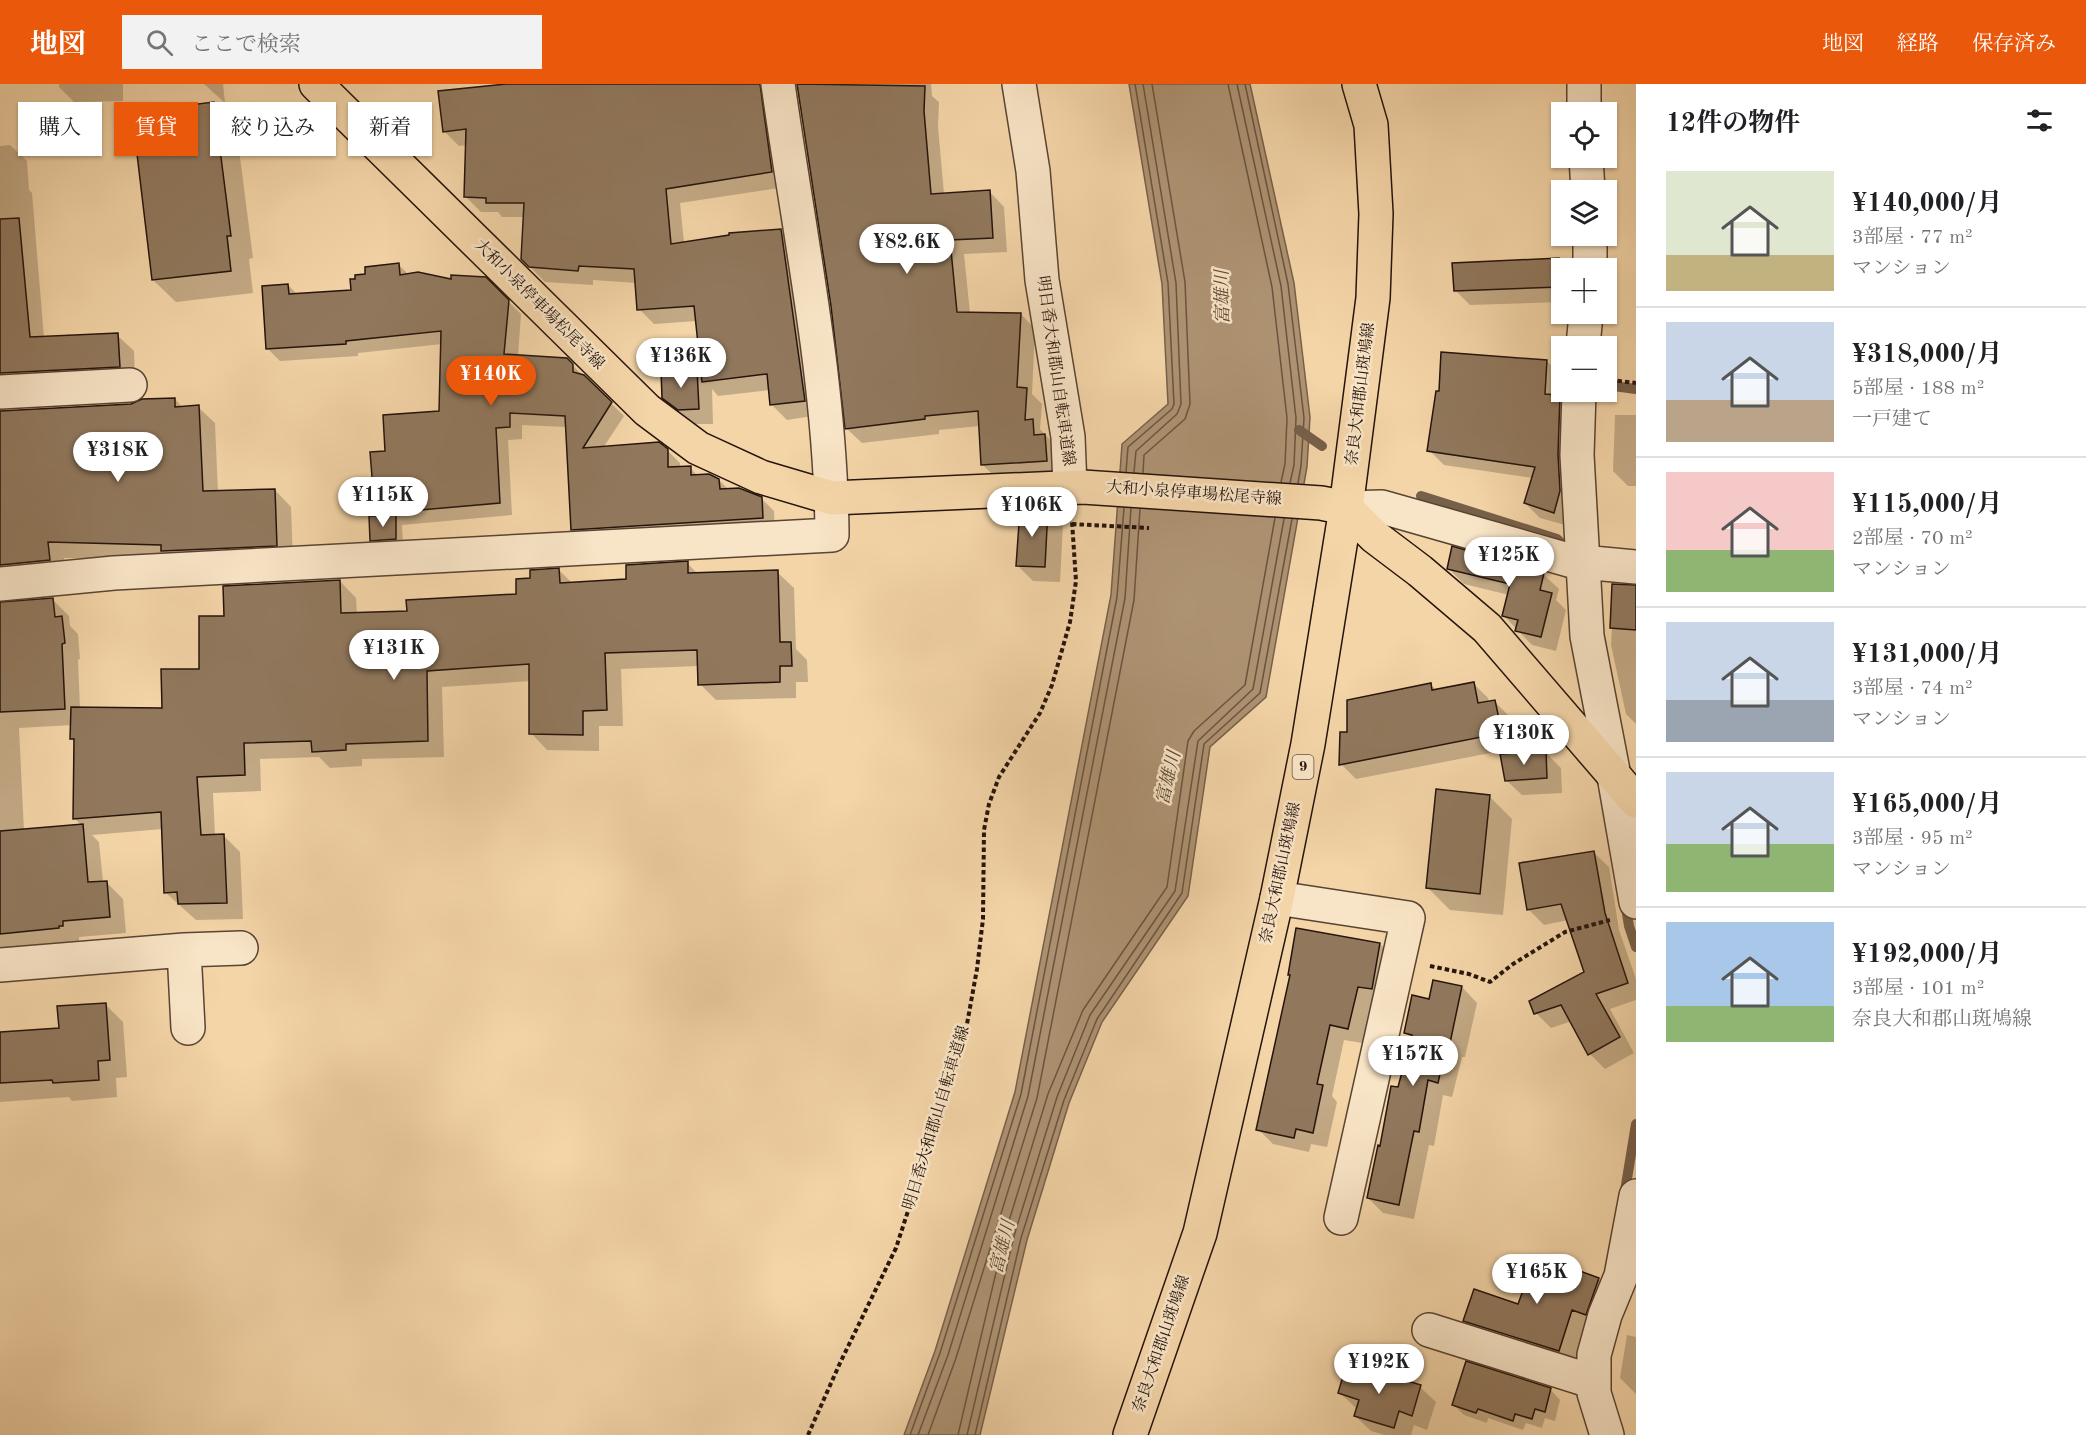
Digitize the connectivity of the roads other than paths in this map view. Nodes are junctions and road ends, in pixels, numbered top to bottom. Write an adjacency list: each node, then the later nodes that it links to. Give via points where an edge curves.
1 (316, 84): 11 (main road, 大和小泉停車場松尾寺線, via 647,410 698,448 761,477)
2 (778, 84): 11 (street, via 816,336)
3 (1019, 84): 10 (street, 明日香大和郡山自転車道線, via 1033,171 1042,280)
4 (1359, 84): 12 (main road, 奈良大和郡山斑鳩線 / 9, via 1371,126 1376,214 1373,298)
5 (1584, 84): 6 (street)
6 (1584, 102)
7 (130, 385): 8 (street)
8 (0, 392)
9 (1579, 402): 13 (street, via 1576,455)
10 (1077, 487): 11 (main road, 大和小泉停車場松尾寺線); 12 (main road, 大和小泉停車場松尾寺線)
11 (832, 498): 15 (street, via 832,535 114,573)
12 (1333, 506): 13 (street, via 1382,507); 16 (main road, via 1420,571 1487,628); 18 (main road, 奈良大和郡山斑鳩線 / 9, via 1308,744)
13 (1581, 561): 14 (street); 16 (street, via 1587,636)
14 (1636, 567)
15 (0, 584)
16 (1614, 776): 17 (main road); 19 (street)
17 (1636, 801)
18 (1277, 898): 25 (street, via 1408,918); 28 (main road, 奈良大和郡山斑鳩線 / 9, via 1200,1233)
19 (1623, 911)
20 (241, 948): 21 (street)
21 (183, 950): 22 (street); 23 (street)
22 (0, 964)
23 (188, 1028)
24 (1636, 1196): 27 (street, via 1621,1276)
25 (1341, 1218)
26 (1429, 1330): 27 (street)
27 (1583, 1378): 29 (street, via 1594,1393)
28 (1130, 1435)
29 (1607, 1435)

